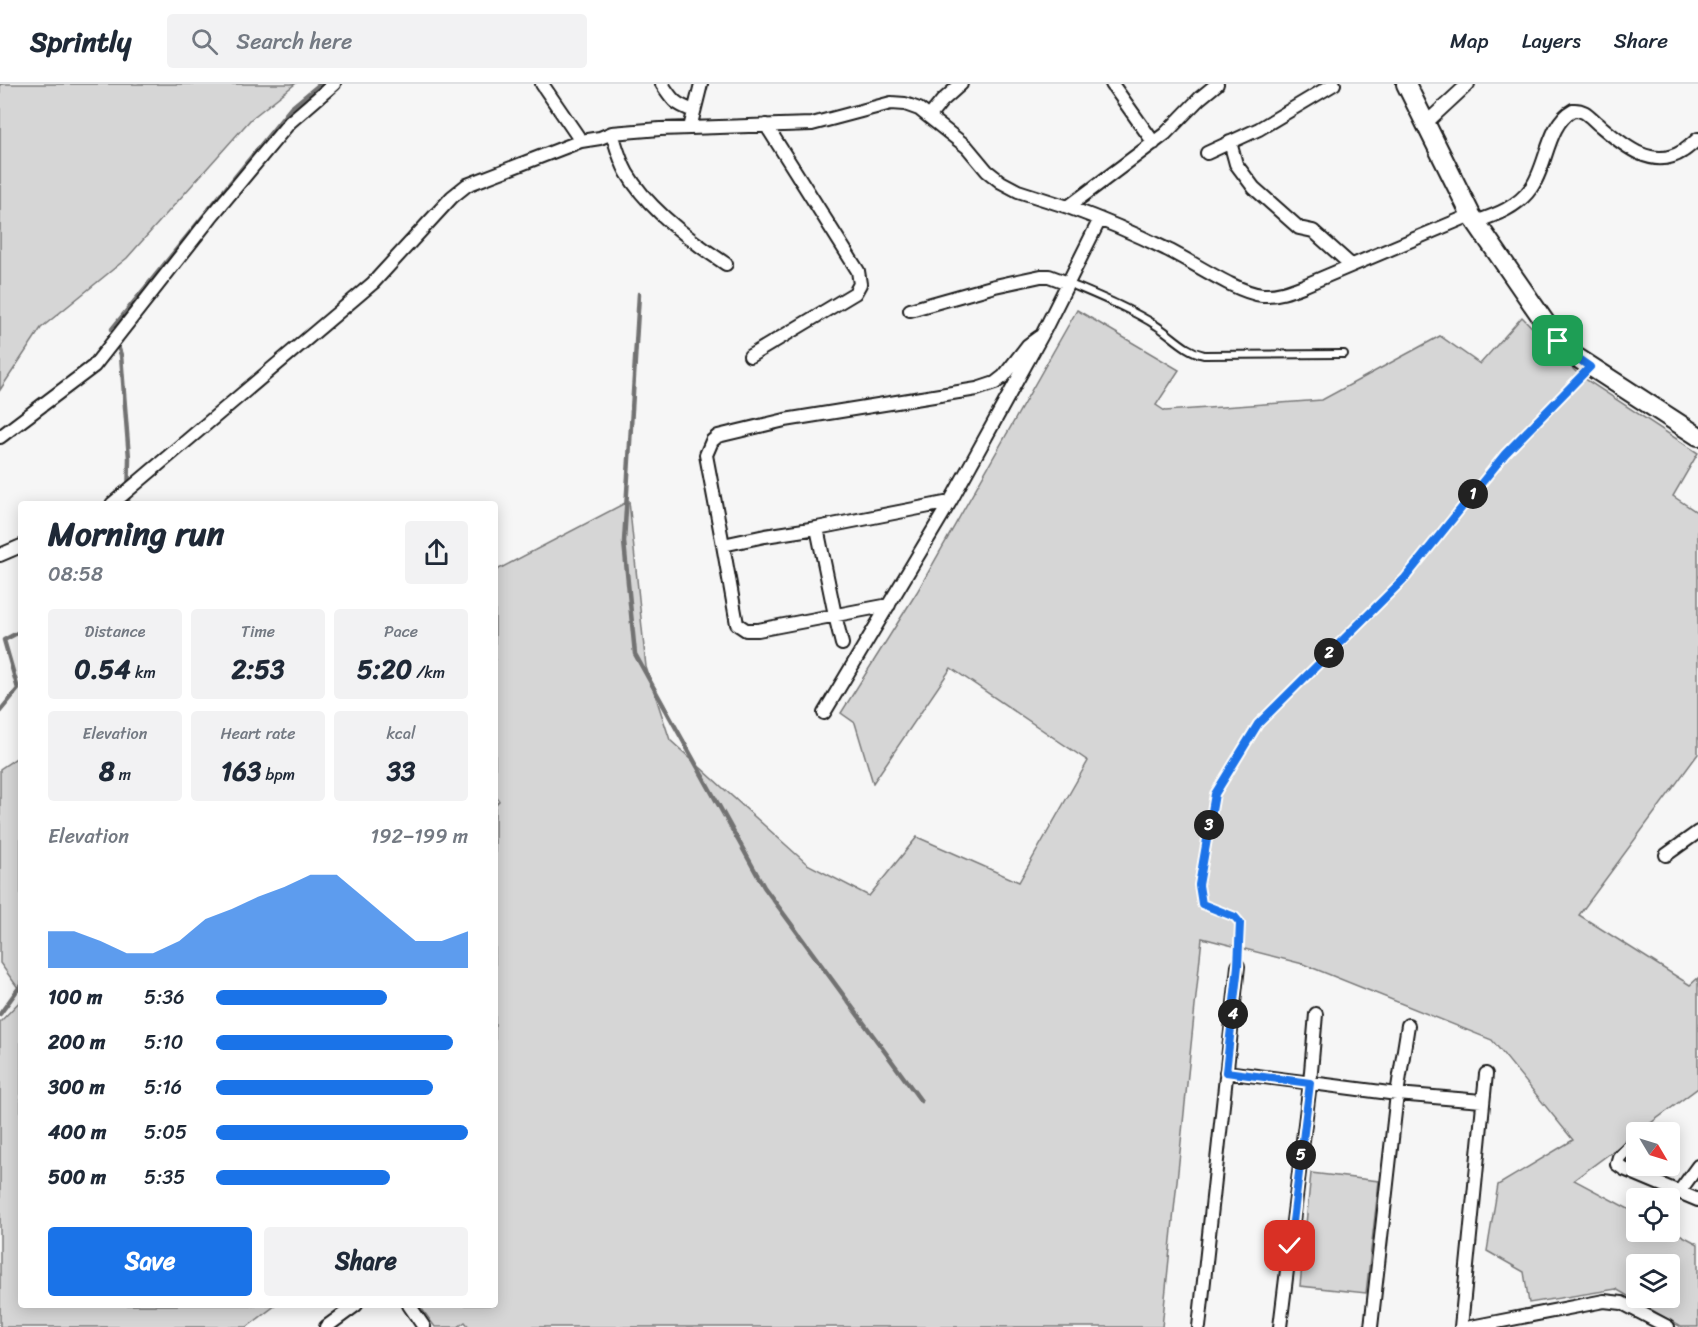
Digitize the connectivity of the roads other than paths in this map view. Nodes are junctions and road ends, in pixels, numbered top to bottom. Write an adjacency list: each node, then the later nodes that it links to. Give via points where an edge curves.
1 (334, 84): 33 (street, via 290,122 94,366)
2 (542, 84): 18 (street)
3 (662, 84): 11 (street, via 679,106)
4 (701, 84): 11 (street)
5 (961, 84): 12 (street)
6 (1112, 84): 20 (street)
7 (1217, 84): 20 (street)
8 (1334, 84): 19 (street)
9 (1406, 84): 13 (main road)
10 (1468, 84): 13 (street)
11 (694, 111): 15 (street)
12 (929, 117): 14 (street, via 905,104 891,104 812,124); 22 (street, via 967,147 1000,182)
13 (1426, 123): 24 (main road)
14 (766, 125): 15 (street); 31 (street, via 858,271 860,284 855,293)
15 (690, 128): 16 (street)
16 (612, 133): 18 (street); 25 (street, via 626,171 643,195)
17 (1698, 139): 24 (street, via 1672,156 1644,156 1583,111 1573,110 1555,132 1533,186 1524,198 1502,213)
18 (581, 141): 34 (street, via 468,185 452,197 373,284)
19 (1230, 142): 21 (street); 26 (street, via 1236,164 1254,188 1299,228 1313,231)
20 (1154, 143): 22 (street)
21 (1207, 153)
22 (1068, 207): 23 (street)
23 (1100, 219): 26 (street, via 1166,248 1243,290 1262,295 1280,294); 27 (street)
24 (1473, 219): 26 (street); 32 (main road, via 1558,341 1590,367)
25 (726, 264)
26 (1351, 265)
27 (1068, 283): 28 (street, via 1041,276); 29 (street); 30 (lane, via 1156,326 1194,353)
28 (910, 310)
29 (1042, 335): 35 (street); 37 (street, via 1028,345 995,383 718,436 706,455)
30 (1344, 354)
31 (750, 356)
32 (1698, 436)
33 (0, 437)
34 (116, 501)
35 (950, 502): 36 (street); 40 (street)
36 (817, 528): 37 (street); 41 (street)
37 (723, 545): 41 (street, via 737,624 742,629 758,630)
38 (18, 547): 39 (street)
39 (0, 555)
40 (889, 605): 41 (street); 43 (street)
41 (835, 615): 42 (street)
42 (842, 644)
43 (824, 713)
44 (1698, 832): 45 (street)
45 (1666, 855)
46 (1238, 966): 49 (street)
47 (1316, 1014): 51 (street)
48 (1408, 1025): 52 (street)
49 (1226, 1072): 51 (street); 66 (street)
50 (1485, 1074): 53 (street)
51 (1310, 1083): 52 (street); 67 (street)
52 (1397, 1094): 53 (street); 68 (street)
53 (1482, 1101): 69 (street)
54 (1626, 1150): 56 (street, via 1617,1164)
55 (1698, 1166): 59 (street)
56 (1626, 1170)
57 (1641, 1176): 58 (street)
58 (1669, 1188)
59 (1680, 1191)
60 (1680, 1192): 61 (street)
61 (1698, 1200)
62 (352, 1308): 64 (street)
63 (411, 1308): 65 (street)
64 (326, 1327)
65 (424, 1327)
66 (1199, 1327)
67 (1280, 1327)
68 (1371, 1327)
69 (1461, 1327)
70 (1471, 1327): 71 (street, via 1604,1301 1622,1303)
71 (1668, 1327)

